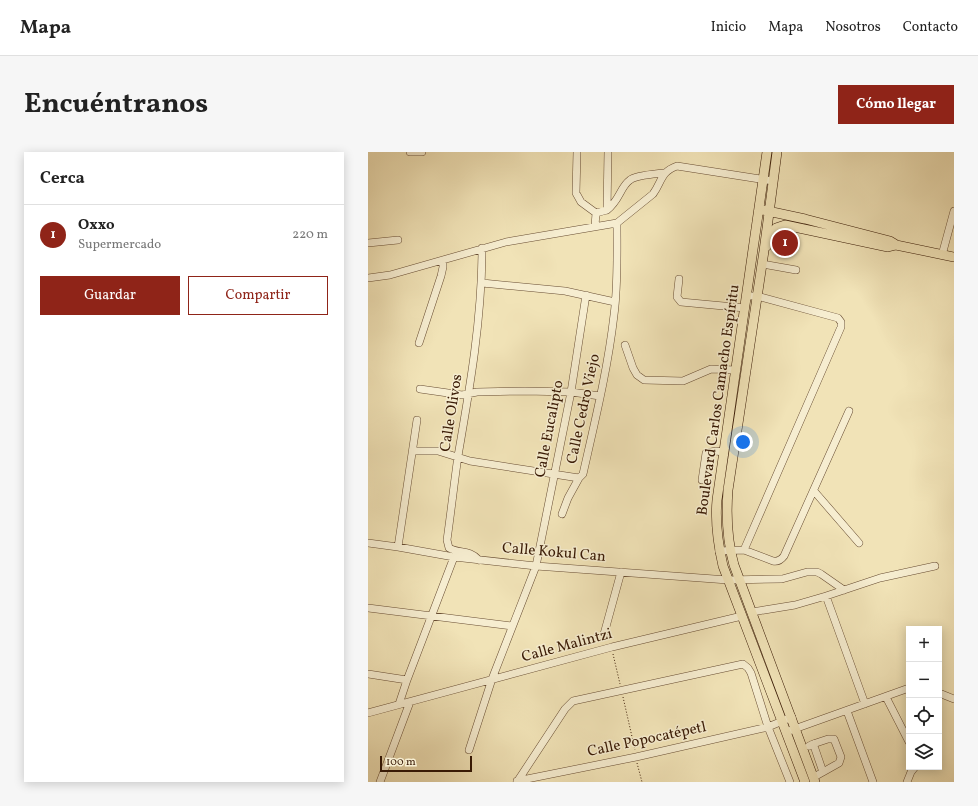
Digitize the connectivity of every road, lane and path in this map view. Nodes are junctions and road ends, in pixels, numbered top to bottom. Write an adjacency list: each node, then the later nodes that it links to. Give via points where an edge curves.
1 (410, 152): 2 (street)
2 (422, 152)
3 (577, 152): 14 (street, via 576,193 581,202)
4 (608, 152): 10 (street)
5 (767, 152): 8 (main road, Boulevard Carlos Camacho Espíritu)
6 (777, 152): 9 (main road, Boulevard Carlos Camacho Espíritu)
7 (664, 173): 8 (street, via 682,165); 10 (street, via 629,180 616,202); 16 (street, via 653,194)
8 (763, 180): 9 (street); 11 (main road, Boulevard Carlos Camacho Espíritu)
9 (773, 181): 12 (main road, Boulevard Carlos Camacho Espíritu)
10 (607, 210): 14 (street)
11 (758, 210): 12 (main road); 33 (main road, Boulevard Carlos Camacho Espíritu)
12 (769, 211): 15 (main road); 23 (main road, Boulevard Carlos Camacho Espíritu)
13 (954, 211): 24 (street)
14 (596, 213): 18 (street)
15 (783, 214): 17 (main road); 21 (main road, via 890,241)
16 (617, 224): 18 (street); 35 (street, Calle Cedro Viejo)
17 (781, 225): 21 (main road, via 888,246); 23 (main road, via 776,228)
18 (595, 226): 22 (street)
19 (398, 240): 20 (street)
20 (368, 243)
21 (896, 245): 24 (main road)
22 (482, 248): 26 (street); 31 (street, Calle Olivos)
23 (764, 251): 27 (main road, Boulevard Carlos Camacho Espíritu)
24 (942, 255): 25 (main road)
25 (954, 257)
26 (443, 260): 29 (street, via 390,275); 37 (street, via 441,276)
27 (762, 264): 28 (street); 34 (main road, Boulevard Carlos Camacho Espíritu)
28 (796, 270)
29 (368, 278)
30 (679, 279): 36 (street, via 677,297 681,302)
31 (482, 283): 32 (street); 42 (street, Calle Olivos)
32 (586, 295): 35 (street); 41 (street, Calle Eucalipto)
33 (746, 296): 34 (street); 36 (main road, Boulevard Carlos Camacho Espíritu)
34 (757, 296): 57 (main road, Boulevard Carlos Camacho Espíritu, via 728,490 726,514); 58 (street, via 838,318 841,327)
35 (615, 302): 43 (street, Calle Cedro Viejo, via 609,353)
36 (745, 308): 39 (main road, Boulevard Carlos Camacho Espíritu)
37 (419, 343)
38 (625, 345): 39 (street, via 633,368 644,380 683,381 711,369)
39 (735, 370): 47 (main road, Boulevard Carlos Camacho Espíritu)
40 (420, 389): 42 (street)
41 (571, 392): 42 (street, via 496,391); 43 (street); 49 (street, Calle Eucalipto)
42 (469, 394): 48 (street, Calle Olivos)
43 (600, 396): 50 (street, Calle Cedro Viejo, via 583,474)
44 (849, 411): 52 (street)
45 (418, 420): 46 (street)
46 (414, 451): 48 (street, Calle Cedro Viejo, via 438,451); 56 (street)
47 (724, 452): 51 (street, via 706,453); 59 (main road, Boulevard Carlos Camacho Espíritu, via 716,510)
48 (458, 457): 49 (street, Calle Cedro Viejo); 61 (street, Calle Olivos, via 447,543 451,550 471,553)
49 (555, 473): 50 (street, Calle Cedro Viejo); 62 (street, Calle Eucalipto)
50 (579, 478): 53 (street)
51 (702, 480)
52 (814, 491): 55 (street); 58 (street, via 782,559 772,561)
53 (562, 514)
54 (368, 543): 56 (street, Calle Kokul Can)
55 (859, 543)
56 (398, 547): 60 (street, Calle Kokul Can)
57 (730, 550): 58 (street); 59 (street); 65 (main road, Boulevard Carlos Camacho Espíritu)
58 (744, 550)
59 (719, 551): 66 (main road, Boulevard Carlos Camacho Espíritu)
60 (454, 557): 61 (street, Calle Kokul Can); 71 (street)
61 (479, 560): 62 (street, Calle Kokul Can)
62 (536, 566): 64 (street, Calle Kokul Can); 73 (street, Calle Eucalipto)
63 (935, 566): 67 (street, via 880,578)
64 (621, 572): 66 (street, Calle Kokul Can); 74 (street)
65 (740, 579): 66 (street, Calle Kokul Can); 67 (street, Calle Kokul Can, via 782,579 817,572); 70 (main road, Boulevard Carlos Camacho Espíritu)
66 (728, 580): 72 (main road, Boulevard Carlos Camacho Espíritu)
67 (844, 590): 68 (street)
68 (826, 596): 70 (street, via 795,605); 86 (street)
69 (368, 608): 71 (street)
70 (752, 612): 89 (main road, Boulevard Carlos Camacho Espíritu)
71 (431, 616): 73 (street); 78 (street)
72 (742, 616): 75 (street, Calle Malintzi); 90 (main road, Boulevard Carlos Camacho Espíritu)
73 (512, 626): 77 (street, Calle Eucalipto)
74 (604, 634)
75 (612, 647): 77 (street, Calle Malintzi); 80 (path)
76 (368, 674): 78 (street)
77 (492, 679): 84 (street, Calle Malintzi); 97 (street, Calle Eucalipto)
78 (407, 680): 85 (street)
79 (906, 689): 82 (street)
80 (622, 691): 91 (street, via 743,664 751,673); 99 (path); 103 (street, via 569,704)
81 (942, 694): 83 (street)
82 (886, 697): 86 (street); 94 (street)
83 (954, 699)
84 (410, 702): 85 (street, Calle Malintzi); 104 (street)
85 (399, 704): 88 (street, Calle Malintzi)
86 (865, 704): 87 (street)
87 (847, 711): 92 (street); 108 (street)
88 (368, 713)
89 (792, 717): 90 (street, Calle Popocatépetl); 92 (main road, Boulevard Carlos Camacho Espíritu)
90 (781, 721): 91 (street, Calle Popocatépetl); 93 (main road, Boulevard Carlos Camacho Espíritu)
91 (768, 727): 99 (street, Calle Popocatépetl); 106 (street)
92 (796, 728): 93 (street); 96 (main road, Boulevard Carlos Camacho Espíritu)
93 (786, 732): 98 (main road, Boulevard Carlos Camacho Espíritu)
94 (906, 736)
95 (813, 744): 96 (street); 101 (street); 101 (street, via 828,738 834,739 841,757 839,763)
96 (803, 748): 98 (street); 102 (main road, Boulevard Carlos Camacho Espíritu)
97 (469, 750)
98 (793, 751): 107 (main road, Boulevard Carlos Camacho Espíritu)
99 (636, 757): 103 (street, Calle Popocatépetl); 105 (path)
100 (913, 770): 109 (street)
101 (823, 772): 102 (street)
102 (814, 780)
103 (517, 781)
104 (380, 782)
105 (642, 782)
106 (790, 782)
107 (805, 782)
108 (873, 782)
109 (907, 782)

